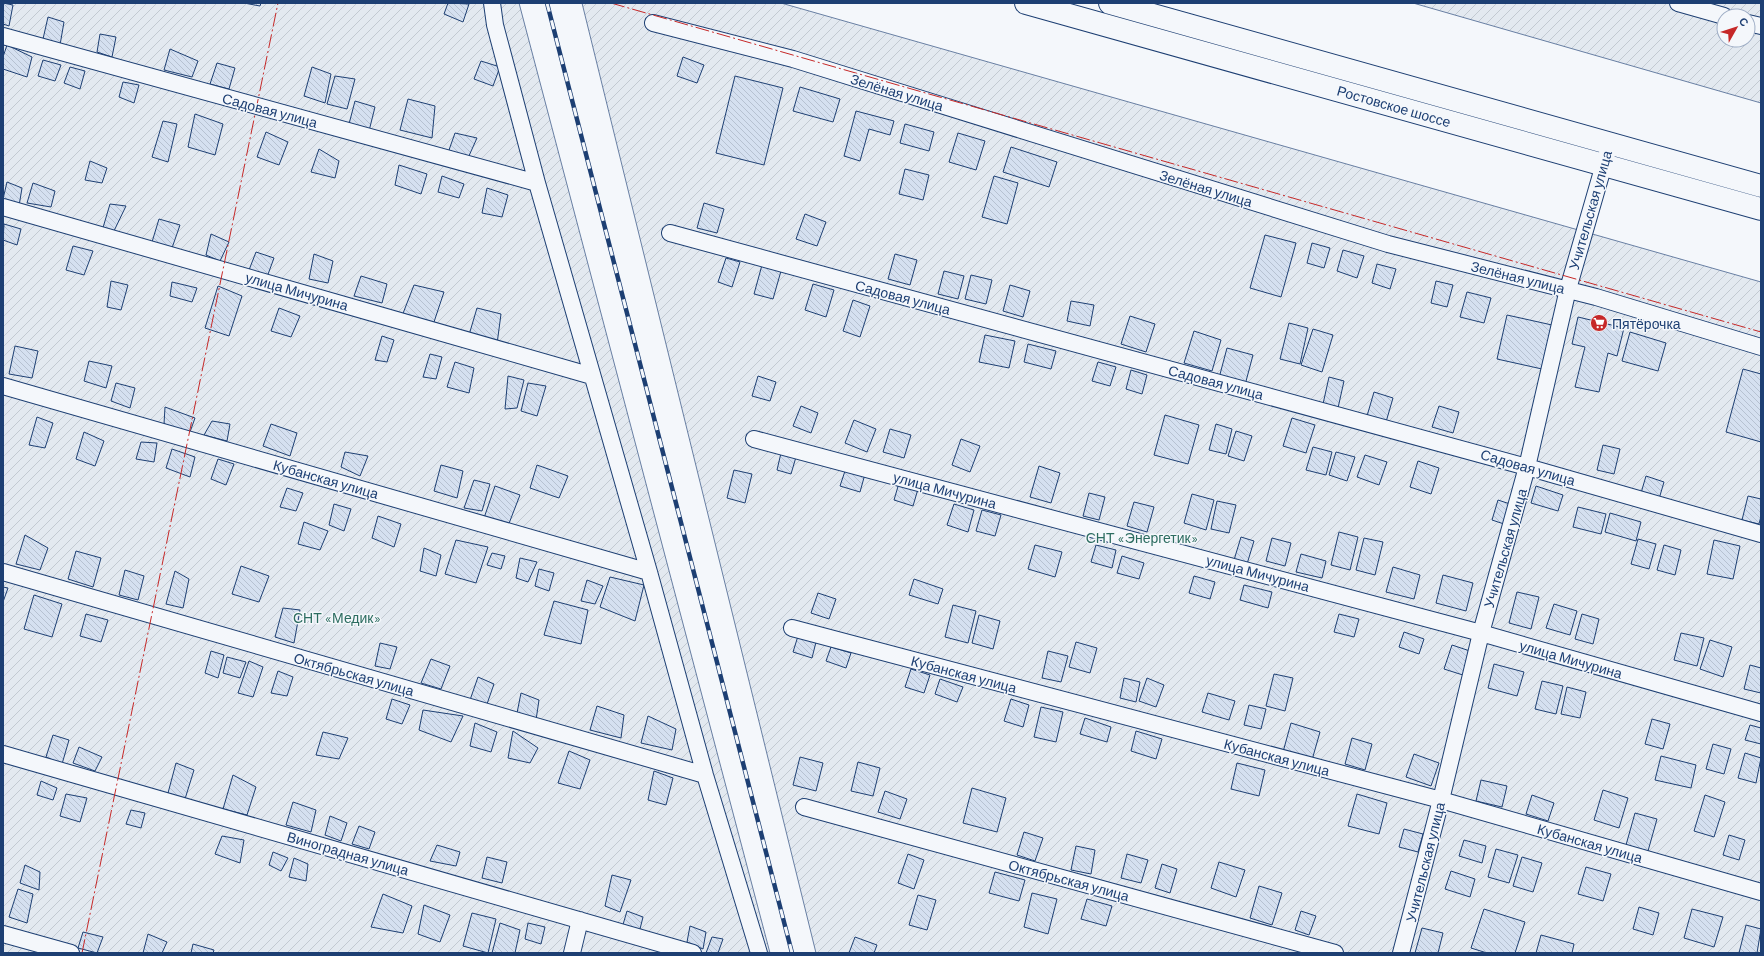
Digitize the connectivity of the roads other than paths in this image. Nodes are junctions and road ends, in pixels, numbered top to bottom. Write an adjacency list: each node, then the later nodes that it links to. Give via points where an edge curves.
1 (492, 3): 10 (street, via 495,25)
2 (1026, 3): 9 (highway, Ростовское шоссе)
3 (1110, 3): 8 (highway, Ростовское шоссе)
4 (1678, 3): 5 (street)
5 (1716, 14)
6 (654, 23): 15 (street, Зелёная улица, via 793,59 1388,244)
7 (3, 36): 10 (street, Садовая улица)
8 (1610, 143): 9 (street, Учительская улица); 11 (highway, Ростовское шоссе)
9 (1605, 164): 13 (highway, Ростовское шоссе); 15 (street, Учительская улица)
10 (537, 184): 17 (street)
11 (1761, 186)
12 (3, 207): 17 (street, улица Мичурина)
13 (1761, 209)
14 (670, 233): 20 (street, Садовая улица)
15 (1568, 289): 16 (street, Зелёная улица); 20 (street, Учительская улица)
16 (1761, 347)
17 (592, 376): 23 (street)
18 (3, 386): 23 (street, Кубанская улица)
19 (754, 438): 25 (street, улица Мичурина)
20 (1527, 467): 21 (street, Садовая улица); 25 (street, Учительская улица)
21 (1761, 534)
22 (3, 572): 28 (street, Октябрьская улица)
23 (649, 572): 28 (street)
24 (792, 628): 29 (street, Кубанская улица)
25 (1481, 633): 26 (street, улица Мичурина); 29 (street, Учительская улица)
26 (1761, 713)
27 (3, 754): 32 (street, Виноградная улица)
28 (705, 775): 37 (street)
29 (1441, 800): 31 (street, Кубанская улица); 39 (street, Учительская улица)
30 (804, 807): 38 (street, Октябрьская улица)
31 (1761, 892)
32 (580, 920): 35 (street); 36 (street, Виноградная улица)
33 (3, 934): 34 (street)
34 (71, 953)
35 (572, 953)
36 (693, 953)
37 (759, 953)
38 (1335, 953)
39 (1401, 953)

